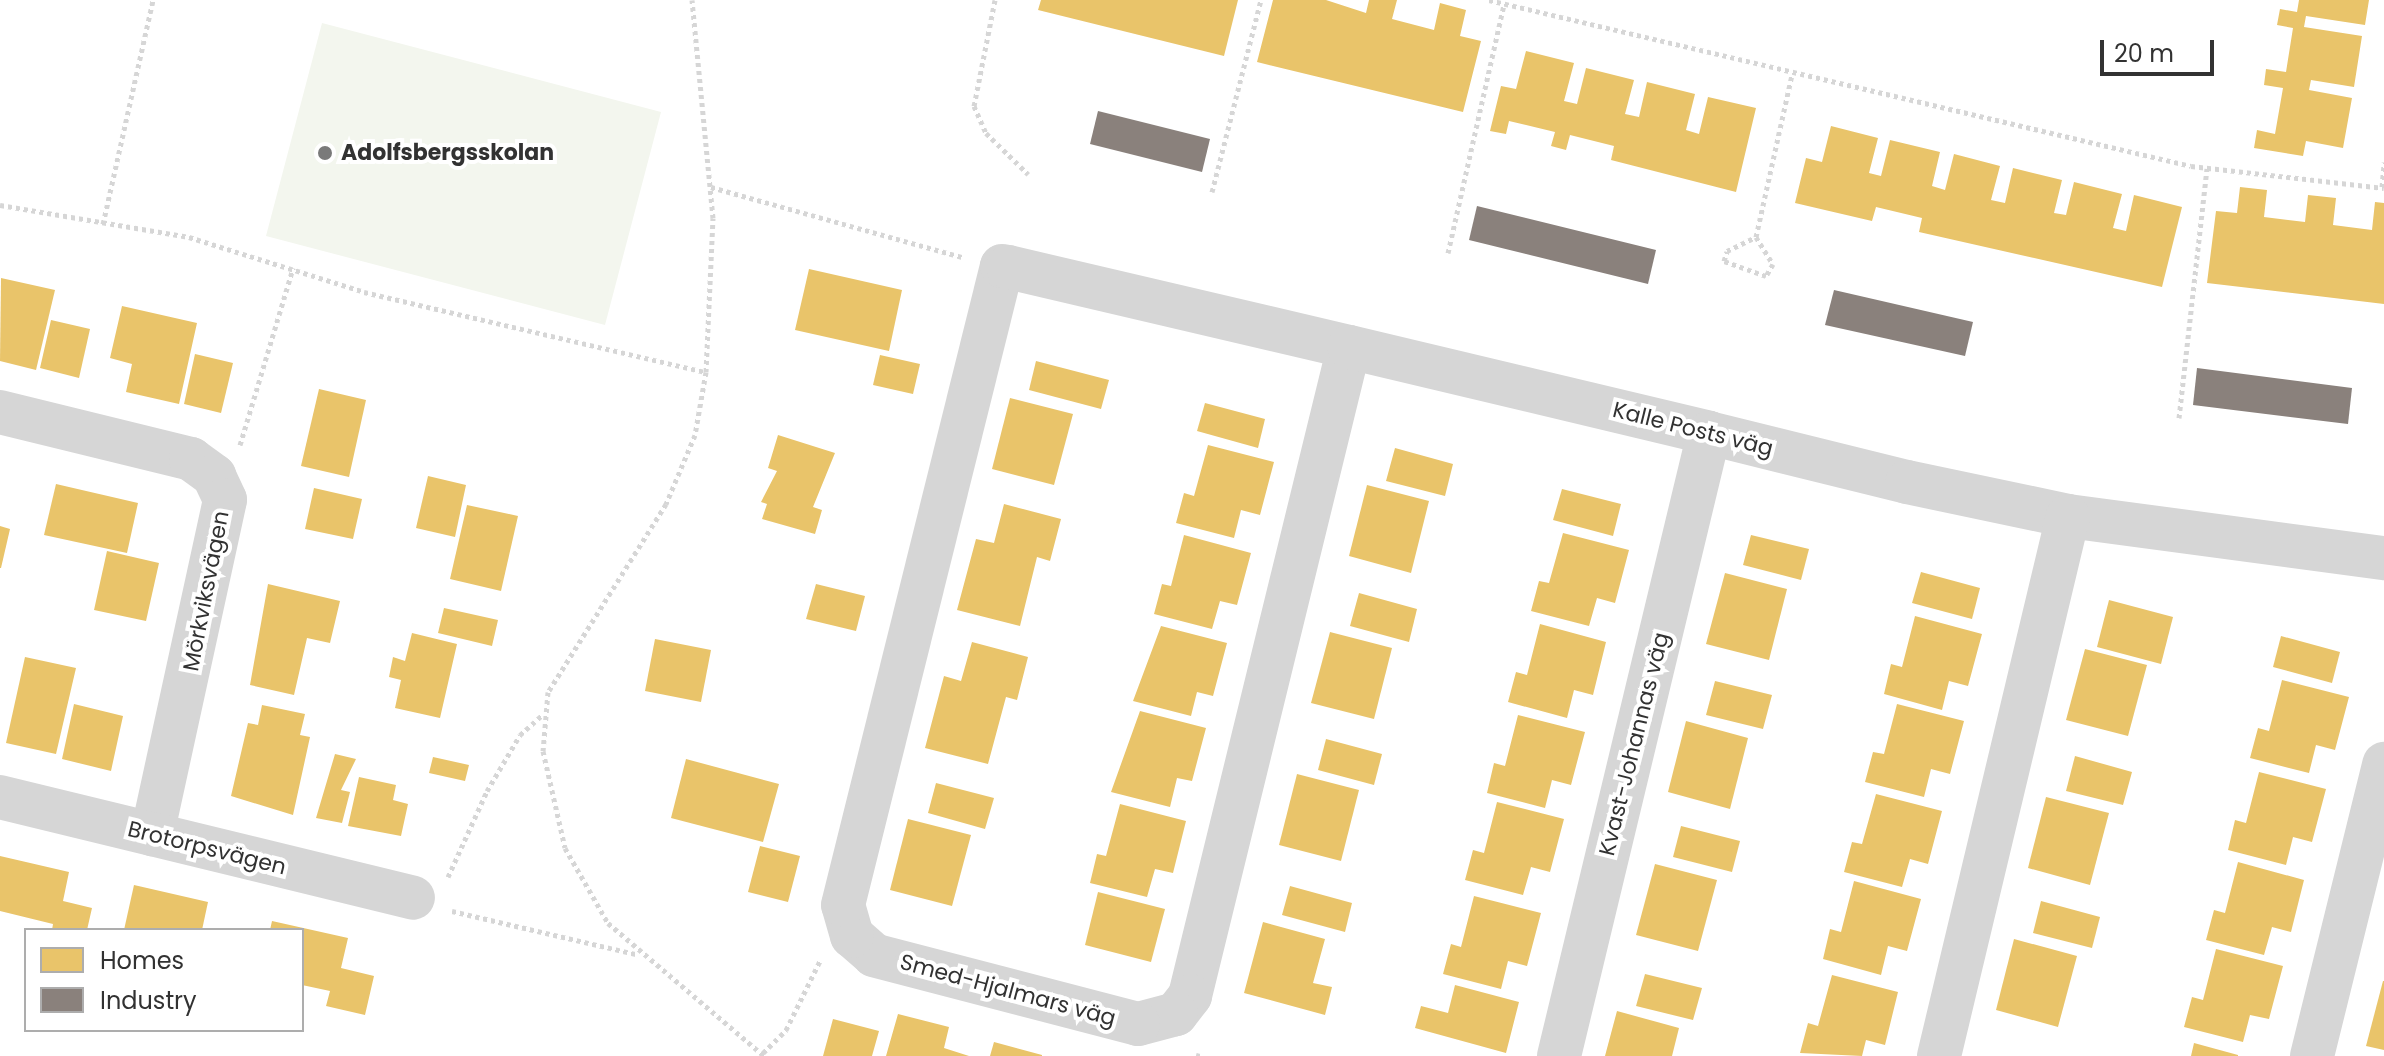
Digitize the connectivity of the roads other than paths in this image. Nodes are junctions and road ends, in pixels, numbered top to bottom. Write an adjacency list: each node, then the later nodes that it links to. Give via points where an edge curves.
1 (1349, 347): 3 (street, Kalle Posts väg); 10 (street, Smed-Hjalmars väg, via 1190,996 1176,1014 1138,1024 874,955); 10 (street, Kalle Posts väg, via 991,264 1002,266 843,905)
2 (0, 412): 8 (street, Mörkviksvägen, via 191,459 214,476 225,500 221,544)
3 (1709, 433): 4 (street, Kalle Posts väg); 11 (street, Kvast-Johannas väg)
4 (2068, 516): 5 (street, Kalle Posts väg); 12 (street)
5 (2384, 558)
6 (2384, 764): 13 (street)
7 (0, 797): 8 (street, Brotorpsvägen)
8 (152, 834): 9 (street, Brotorpsvägen)
9 (425, 902)
10 (852, 936)
11 (1559, 1056)
12 (1939, 1056)
13 (2312, 1056)

